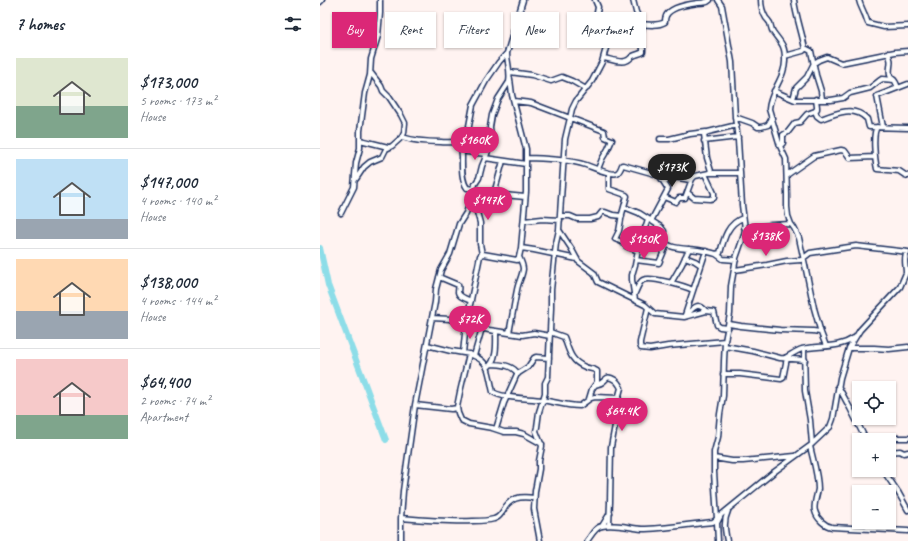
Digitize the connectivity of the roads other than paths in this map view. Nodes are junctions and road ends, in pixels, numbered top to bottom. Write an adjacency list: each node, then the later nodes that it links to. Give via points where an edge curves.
1 (322, 0): 11 (street)
2 (380, 0): 23 (street, via 380,19 371,59)
3 (523, 0): 18 (street)
4 (595, 0): 21 (street, via 598,7 596,18 606,46)
5 (633, 0): 12 (street)
6 (710, 0): 13 (street, via 705,3 684,5 668,14 662,24)
7 (718, 0): 36 (street, via 722,6 732,62)
8 (761, 0): 20 (street, via 764,14 783,44)
9 (794, 0): 16 (street)
10 (859, 0): 14 (street, via 868,22 884,26)
11 (320, 2)
12 (636, 12)
13 (646, 24)
14 (908, 26)
15 (643, 48): 21 (street, via 642,52 627,60)
16 (805, 48): 20 (street, via 803,51); 22 (street, via 811,51)
17 (908, 51): 19 (street)
18 (507, 53): 24 (street); 49 (street, via 486,81 473,105 468,136)
19 (887, 53): 22 (street, via 841,63 827,57); 26 (street, via 891,64 890,74)
20 (785, 56): 30 (street, via 784,70)
21 (604, 58): 28 (street)
22 (814, 63): 31 (street, via 807,77 796,88); 33 (street)
23 (371, 72): 44 (street, via 402,118 405,125); 47 (street, via 365,93)
24 (510, 72): 25 (street); 28 (street, via 551,81 562,77)
25 (510, 79): 34 (street); 53 (street, via 492,114 491,140)
26 (894, 80): 29 (street); 33 (street, via 878,81 870,88 850,93 844,98)
27 (908, 84): 29 (street)
28 (586, 88): 37 (street, via 572,109)
29 (898, 88): 41 (street, via 877,97)
30 (774, 91): 31 (street); 38 (street, via 769,107)
31 (793, 99): 32 (street)
32 (816, 99): 33 (street); 35 (street)
33 (822, 99)
34 (514, 101): 37 (street, via 531,103); 55 (street)
35 (815, 111): 40 (street, via 820,118 857,111 867,118 869,127); 50 (street, via 795,123 783,135 783,143)
36 (736, 117): 38 (street, via 758,127 768,125); 39 (street)
37 (570, 118): 57 (street); 59 (street, via 604,131 605,137 612,140)
38 (772, 118): 50 (street)
39 (737, 125): 43 (street); 46 (street)
40 (877, 127): 41 (street); 54 (street, via 874,133)
41 (883, 127): 42 (street)
42 (908, 128)
43 (708, 132): 45 (street, via 669,139); 48 (street, via 704,134)
44 (402, 137): 49 (street); 51 (street)
45 (660, 138)
46 (738, 138): 48 (street); 62 (street)
47 (360, 140): 51 (street); 67 (street)
48 (704, 141): 61 (street, via 711,170)
49 (461, 143): 52 (street)
50 (780, 146): 63 (street, via 786,159)
51 (389, 148): 67 (street, via 382,157 362,169)
52 (462, 149): 53 (street); 68 (street, via 463,181 467,188)
53 (486, 156): 56 (street); 68 (street)
54 (875, 157): 63 (street, via 850,158 845,150 818,154); 64 (street, via 877,169 900,171)
55 (527, 158): 57 (street); 58 (street)
56 (502, 160): 58 (street); 70 (street, via 495,190 504,195)
57 (564, 161): 59 (street); 77 (street)
58 (526, 164): 70 (street)
59 (598, 169): 60 (street)
60 (609, 173): 65 (street, via 617,173 623,165); 73 (street, via 609,189 627,196)
61 (707, 173): 62 (street); 66 (street); 69 (street, via 714,198 694,198)
62 (740, 173): 78 (street)
63 (786, 175): 82 (street, via 786,207)
64 (908, 176)
65 (661, 177): 66 (street, via 668,181 674,177 682,180); 71 (street, via 668,189)
66 (692, 179): 69 (street)
67 (355, 180): 74 (street, via 354,189)
68 (475, 189): 72 (street)
69 (688, 193): 71 (street, via 685,198 680,198 676,202)
70 (526, 197): 80 (street)
71 (664, 197): 79 (street)
72 (471, 202): 91 (street, via 480,223); 103 (street, via 460,221 450,254 440,270)
73 (624, 207): 76 (street); 79 (street)
74 (341, 213)
75 (610, 214): 76 (street); 77 (street, via 604,212 590,219 570,216); 81 (street)
76 (622, 216): 81 (street)
77 (560, 218): 80 (street); 84 (street)
78 (743, 218): 83 (street); 92 (street, via 731,226 720,253)
79 (650, 220): 85 (street, via 664,230 662,240); 88 (street)
80 (524, 221): 86 (street)
81 (620, 223): 88 (street, via 615,238)
82 (791, 224): 83 (street); 97 (street, via 799,238)
83 (744, 228): 99 (street)
84 (559, 230): 93 (street); 96 (street)
85 (667, 244): 87 (street); 98 (street, via 659,263)
86 (521, 248): 93 (street); 94 (street)
87 (689, 249): 89 (street); 95 (street)
88 (638, 251): 98 (street)
89 (706, 251): 92 (street); 100 (street)
90 (908, 252): 97 (street, via 856,246 810,253); 102 (street, via 905,256)
91 (482, 254): 94 (street, via 515,260); 108 (street)
92 (716, 254): 99 (street, via 723,259)
93 (555, 255): 96 (street); 119 (street, via 550,297)
94 (519, 257): 118 (street, via 523,268)
95 (685, 258): 100 (street); 104 (street)
96 (577, 259): 107 (street, via 594,273 600,284)
97 (804, 259): 101 (street); 117 (street)
98 (636, 260): 106 (street, via 632,280)
99 (736, 260): 101 (street)
100 (701, 265): 105 (street)
101 (734, 270): 114 (street)
102 (907, 271): 120 (street, via 900,287)
103 (439, 277): 108 (street, via 458,286 458,293); 112 (street)
104 (671, 283): 105 (street); 106 (street, via 646,279 641,282)
105 (693, 290): 111 (street)
106 (634, 294): 107 (street)
107 (635, 300): 109 (street)
108 (471, 301): 113 (street)
109 (648, 308): 111 (street, via 655,314); 121 (street, via 640,342 642,348)
110 (706, 311): 111 (street); 111 (street, via 698,306); 114 (street, via 714,312 717,325)
111 (684, 316)
112 (432, 318): 113 (street, via 450,319); 122 (street)
113 (466, 325): 115 (street); 128 (street)
114 (728, 326): 117 (street); 121 (street)
115 (482, 328): 116 (street); 129 (street)
116 (496, 331): 118 (street); 133 (street, via 495,352)
117 (820, 332): 124 (street)
118 (509, 333): 119 (street)
119 (550, 334): 130 (street); 137 (street, via 564,338 575,361 596,370)
120 (856, 336): 124 (street, via 845,343); 126 (street)
121 (725, 341): 123 (street)
122 (426, 345): 128 (street); 143 (street)
123 (725, 346): 131 (street); 136 (street)
124 (826, 346): 127 (street)
125 (908, 347): 126 (street)
126 (849, 348): 138 (street)
127 (804, 349): 131 (street); 132 (street)
128 (463, 353): 129 (street)
129 (472, 355): 134 (street); 144 (street)
130 (548, 358): 135 (street, via 534,358); 141 (street, via 548,377)
131 (786, 358): 132 (street); 136 (street, via 784,378 781,379)
132 (805, 360): 150 (street, via 805,391)
133 (491, 364): 134 (street); 135 (street, via 509,366)
134 (487, 368): 139 (street, via 493,392)
135 (518, 374): 139 (street)
136 (723, 374): 154 (street, via 723,396)
137 (595, 385): 140 (street, via 608,377 613,379 621,388); 142 (street)
138 (838, 386): 146 (street); 150 (street, via 832,423)
139 (507, 397): 141 (street); 145 (street)
140 (618, 398): 142 (street, via 595,397); 159 (street, via 611,447)
141 (543, 400): 142 (street, via 580,406); 149 (street, via 536,431)
142 (588, 400)
143 (415, 405): 144 (street); 161 (street)
144 (457, 408): 145 (street, via 459,417 464,422)
145 (496, 429): 149 (street, via 524,434)
146 (862, 433)
147 (896, 438): 148 (street)
148 (908, 438)
149 (542, 444): 156 (street)
150 (811, 445): 153 (street); 165 (street, via 818,486 814,510 825,525)
151 (896, 451): 152 (street)
152 (908, 452)
153 (795, 456): 154 (street, via 743,462); 157 (street)
154 (714, 458): 162 (street)
155 (888, 477): 158 (street)
156 (534, 498): 161 (street, via 516,498 507,504 499,517 491,520 436,521); 167 (street, via 534,516)
157 (729, 509): 160 (street); 170 (street, via 724,528)
158 (908, 510)
159 (610, 513): 163 (street); 164 (street)
160 (721, 515): 162 (street); 169 (street, via 717,523)
161 (401, 518): 166 (street)
162 (717, 519): 163 (street, via 713,522 649,529)
163 (609, 525): 164 (street)
164 (602, 526): 168 (street, via 596,528)
165 (908, 531)
166 (401, 541)
167 (540, 541)
168 (587, 541)
169 (718, 541)
170 (727, 541)

